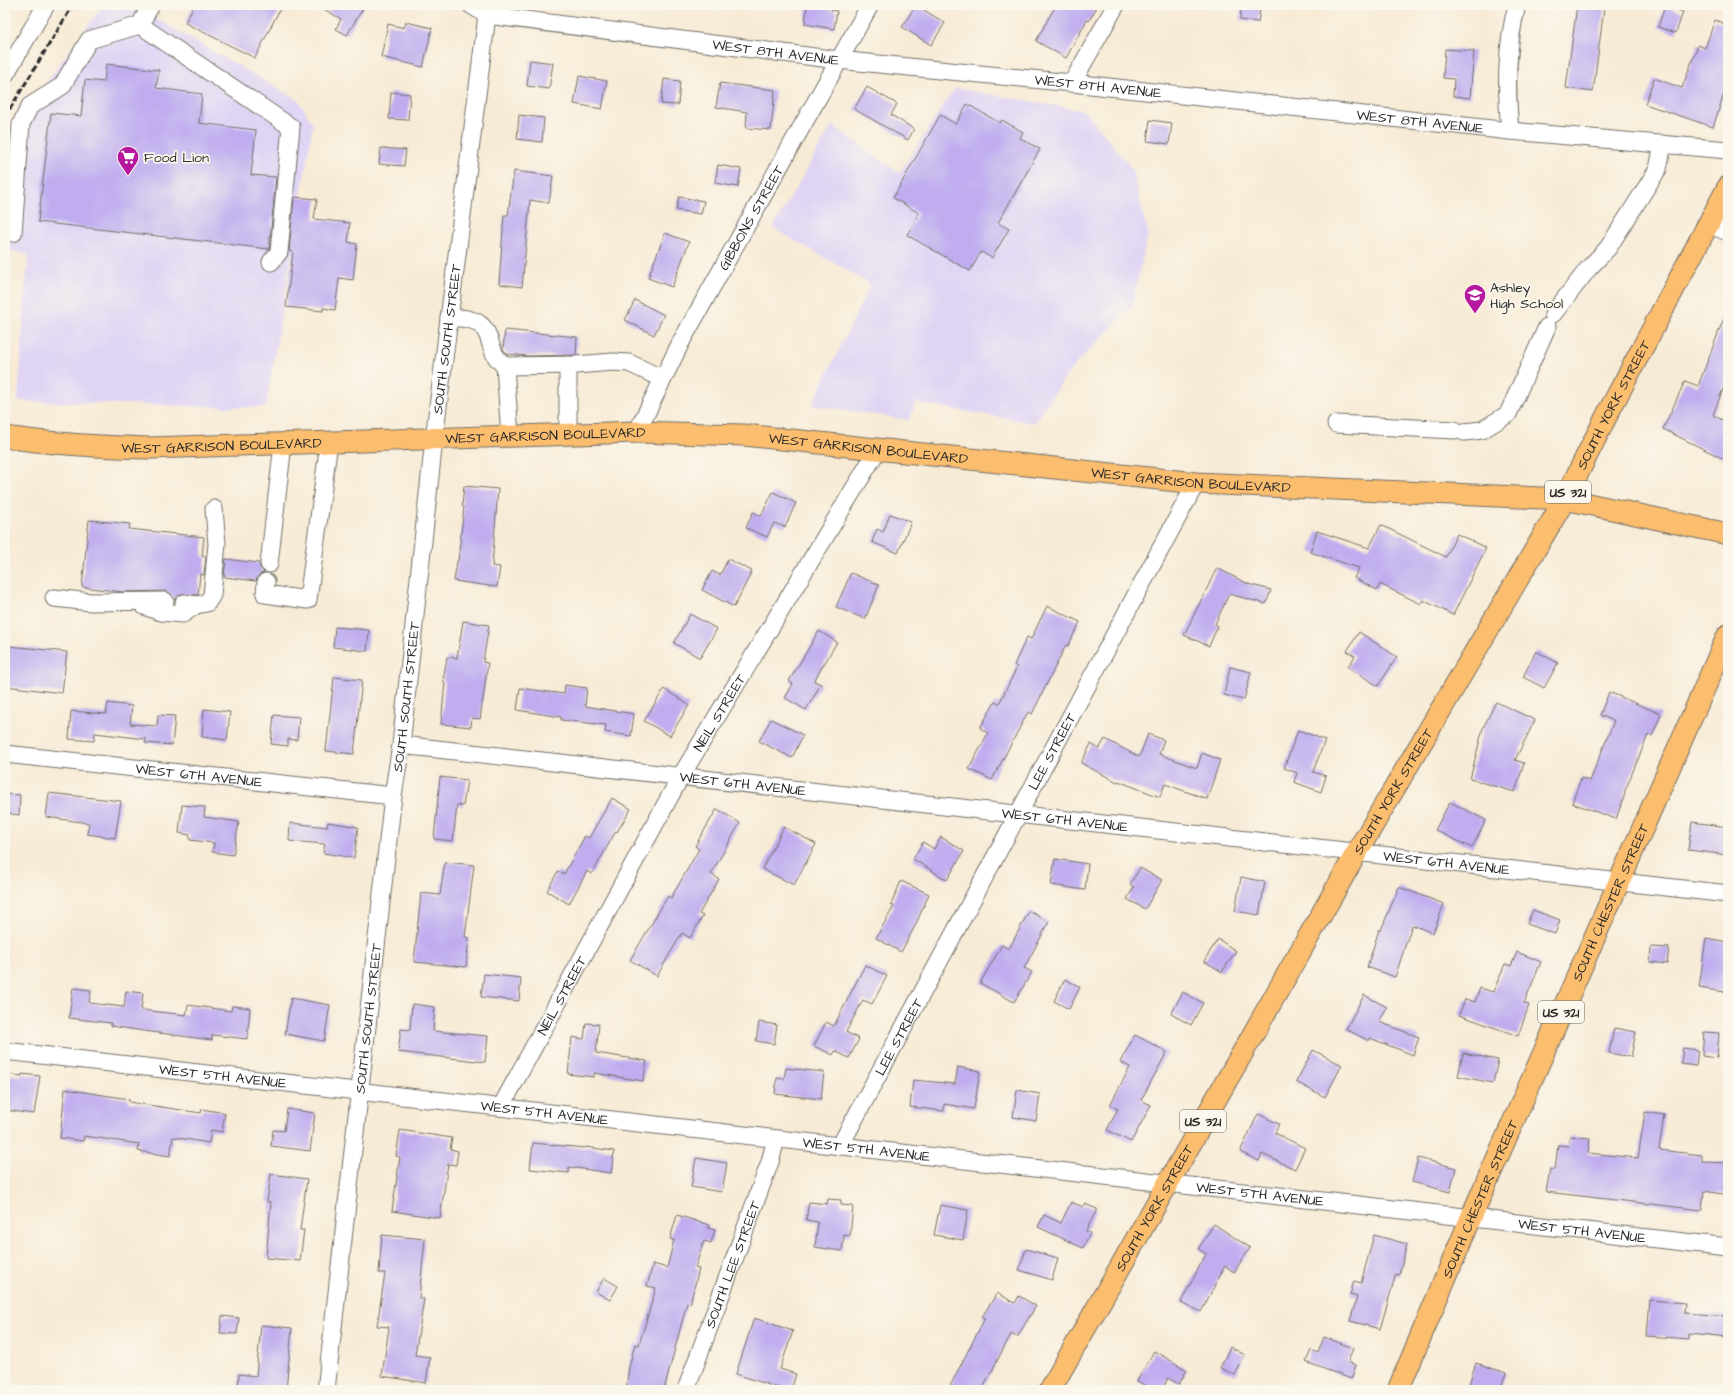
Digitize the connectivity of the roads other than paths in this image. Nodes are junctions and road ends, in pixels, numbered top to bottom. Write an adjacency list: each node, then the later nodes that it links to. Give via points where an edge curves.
1 (46, 5): 10 (street)
2 (151, 5): 8 (street)
3 (471, 5): 7 (street, WEST 8TH AVENUE)
4 (870, 5): 9 (street, GIBBONS STREET)
5 (1116, 5): 11 (street)
6 (1517, 5): 12 (street, via 1511,30 1506,92)
7 (490, 10): 9 (street, WEST 8TH AVENUE); 20 (street, SOUTH SOUTH STREET)
8 (140, 25): 18 (street, via 89,40 62,86 30,106 21,124); 19 (street, via 291,127 279,252)
9 (838, 60): 11 (street, WEST 8TH AVENUE); 23 (street, GIBBONS STREET, via 681,342)
10 (5, 75)
11 (1072, 83): 12 (street, WEST 8TH AVENUE)
12 (1510, 131): 13 (street, WEST 8TH AVENUE)
13 (1663, 144): 14 (street, WEST 8TH AVENUE); 24 (street, via 1658,169 1608,248 1588,269 1550,321 1508,414 1482,430)
14 (1728, 150)
15 (1728, 187): 16 (main road, SOUTH YORK STREET / US 321)
16 (1708, 224): 17 (street); 34 (main road, SOUTH YORK STREET / US 321)
17 (1728, 232)
18 (14, 233)
19 (271, 262)
20 (449, 317): 22 (street, via 469,320 482,326 493,355); 29 (street, SOUTH SOUTH STREET)
21 (568, 365): 22 (street); 23 (street, via 629,363); 26 (street)
22 (505, 366): 27 (street)
23 (663, 379): 25 (street, GIBBONS STREET)
24 (1336, 424)
25 (637, 432): 26 (main road, WEST GARRISON BOULEVARD); 32 (main road, WEST GARRISON BOULEVARD, via 744,435)
26 (568, 434): 27 (main road, WEST GARRISON BOULEVARD)
27 (510, 436): 29 (main road, WEST GARRISON BOULEVARD)
28 (5, 437): 31 (main road, WEST GARRISON BOULEVARD, via 102,447)
29 (434, 439): 30 (main road, WEST GARRISON BOULEVARD); 43 (street, SOUTH SOUTH STREET)
30 (329, 442): 31 (main road, WEST GARRISON BOULEVARD); 38 (street, via 308,600 265,594)
31 (283, 444): 37 (street)
32 (878, 449): 33 (main road, WEST GARRISON BOULEVARD); 45 (street, NEIL STREET)
33 (1196, 483): 34 (main road, WEST GARRISON BOULEVARD); 47 (street, LEE STREET)
34 (1564, 499): 36 (main road, WEST GARRISON BOULEVARD); 48 (main road, SOUTH YORK STREET / US 321)
35 (214, 509): 41 (street, via 217,544 212,596 207,603 190,604 183,614 161,612)
36 (1728, 534)
37 (269, 564)
38 (266, 582)
39 (54, 598): 41 (street, via 91,602)
40 (165, 601): 41 (street)
41 (135, 602)
42 (1728, 635): 49 (main road, SOUTH CHESTER STREET / US 321)
43 (401, 745): 45 (street, WEST 6TH AVENUE); 46 (street, SOUTH SOUTH STREET)
44 (5, 754): 46 (street, WEST 6TH AVENUE)
45 (681, 776): 47 (street, WEST 6TH AVENUE); 53 (street, NEIL STREET)
46 (393, 796): 52 (street, SOUTH SOUTH STREET)
47 (1017, 814): 48 (street, WEST 6TH AVENUE); 55 (street, LEE STREET)
48 (1357, 852): 49 (street, WEST 6TH AVENUE); 56 (main road, SOUTH YORK STREET / US 321)
49 (1619, 881): 50 (street, WEST 6TH AVENUE); 57 (main road, SOUTH CHESTER STREET / US 321)
50 (1728, 894)
51 (5, 1051): 52 (street, WEST 5TH AVENUE)
52 (360, 1091): 53 (street, WEST 5TH AVENUE); 59 (street, SOUTH SOUTH STREET)
53 (501, 1107): 54 (street, WEST 5TH AVENUE)
54 (776, 1138): 55 (street, WEST 5TH AVENUE); 60 (street, SOUTH LEE STREET, via 770,1162)
55 (840, 1146): 56 (street, WEST 5TH AVENUE)
56 (1168, 1183): 57 (street, WEST 5TH AVENUE); 61 (main road, SOUTH YORK STREET / US 321)
57 (1471, 1218): 58 (street, WEST 5TH AVENUE); 62 (main road, SOUTH CHESTER STREET / US 321)
58 (1728, 1247)
59 (326, 1390)
60 (686, 1390)
61 (1050, 1390)
62 (1398, 1390)

